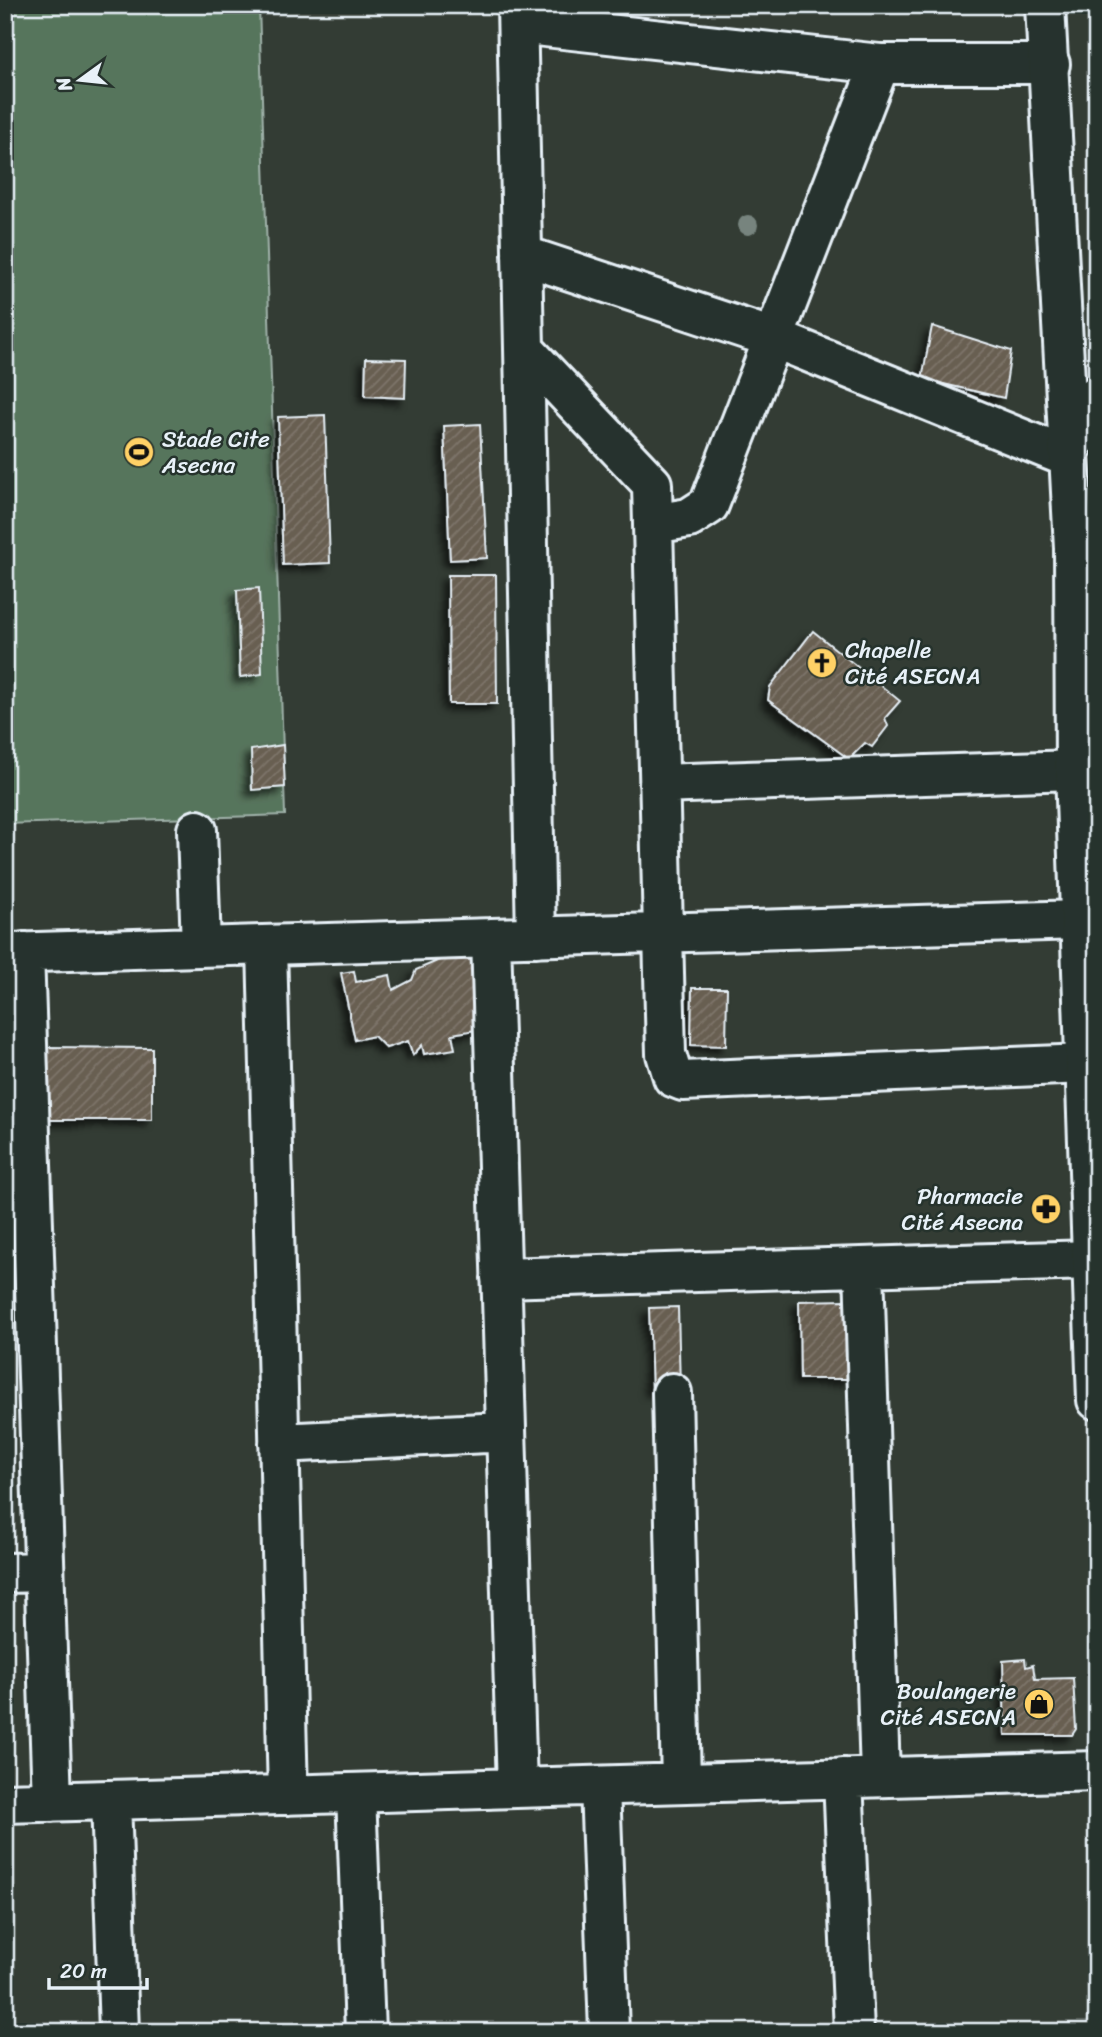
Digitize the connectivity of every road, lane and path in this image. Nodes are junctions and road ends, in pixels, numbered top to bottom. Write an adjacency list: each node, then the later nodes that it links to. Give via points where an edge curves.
1 (1045, 5): 4 (street)
2 (517, 15): 3 (street); 5 (street)
3 (880, 64): 4 (street); 6 (street)
4 (1050, 64): 9 (street)
5 (522, 255): 6 (street); 7 (street)
6 (776, 339): 9 (street); 10 (street, via 709,505 689,518)
7 (524, 349): 10 (street, via 652,484); 18 (street)
8 (1097, 394): 9 (street)
9 (1067, 457): 11 (street)
10 (653, 524): 13 (street)
11 (1085, 547): 12 (street)
12 (1075, 770): 13 (street); 15 (street)
13 (659, 785): 17 (street)
14 (198, 830): 21 (street)
15 (1087, 859): 16 (street)
16 (1080, 920): 17 (street); 23 (street)
17 (664, 932): 18 (street); 24 (street, via 666,1054 673,1077 683,1082)
18 (536, 937): 19 (street)
19 (491, 938): 20 (street); 28 (street)
20 (267, 945): 21 (street); 32 (street)
21 (201, 947): 22 (street)
22 (15, 952): 25 (street)
23 (1089, 992): 24 (street)
24 (1085, 1064): 26 (street)
25 (17, 1103): 33 (street)
26 (1093, 1238): 27 (street); 30 (street)
27 (864, 1267): 28 (street); 36 (street)
28 (501, 1278): 31 (street)
29 (672, 1393): 37 (street)
30 (1097, 1400)
31 (506, 1432): 32 (street); 39 (street)
32 (279, 1443): 41 (street)
33 (44, 1572): 34 (street); 43 (street)
34 (5, 1573)
35 (1097, 1771): 36 (street)
36 (862, 1778): 37 (street); 48 (street)
37 (681, 1783): 38 (street)
38 (600, 1786): 39 (street); 47 (street)
39 (517, 1788): 40 (street)
40 (356, 1793): 41 (street); 46 (street)
41 (288, 1795): 42 (street)
42 (111, 1800): 43 (street); 45 (street)
43 (52, 1802): 44 (street)
44 (5, 1803)
45 (119, 2032)
46 (365, 2032)
47 (609, 2032)
48 (854, 2032)

